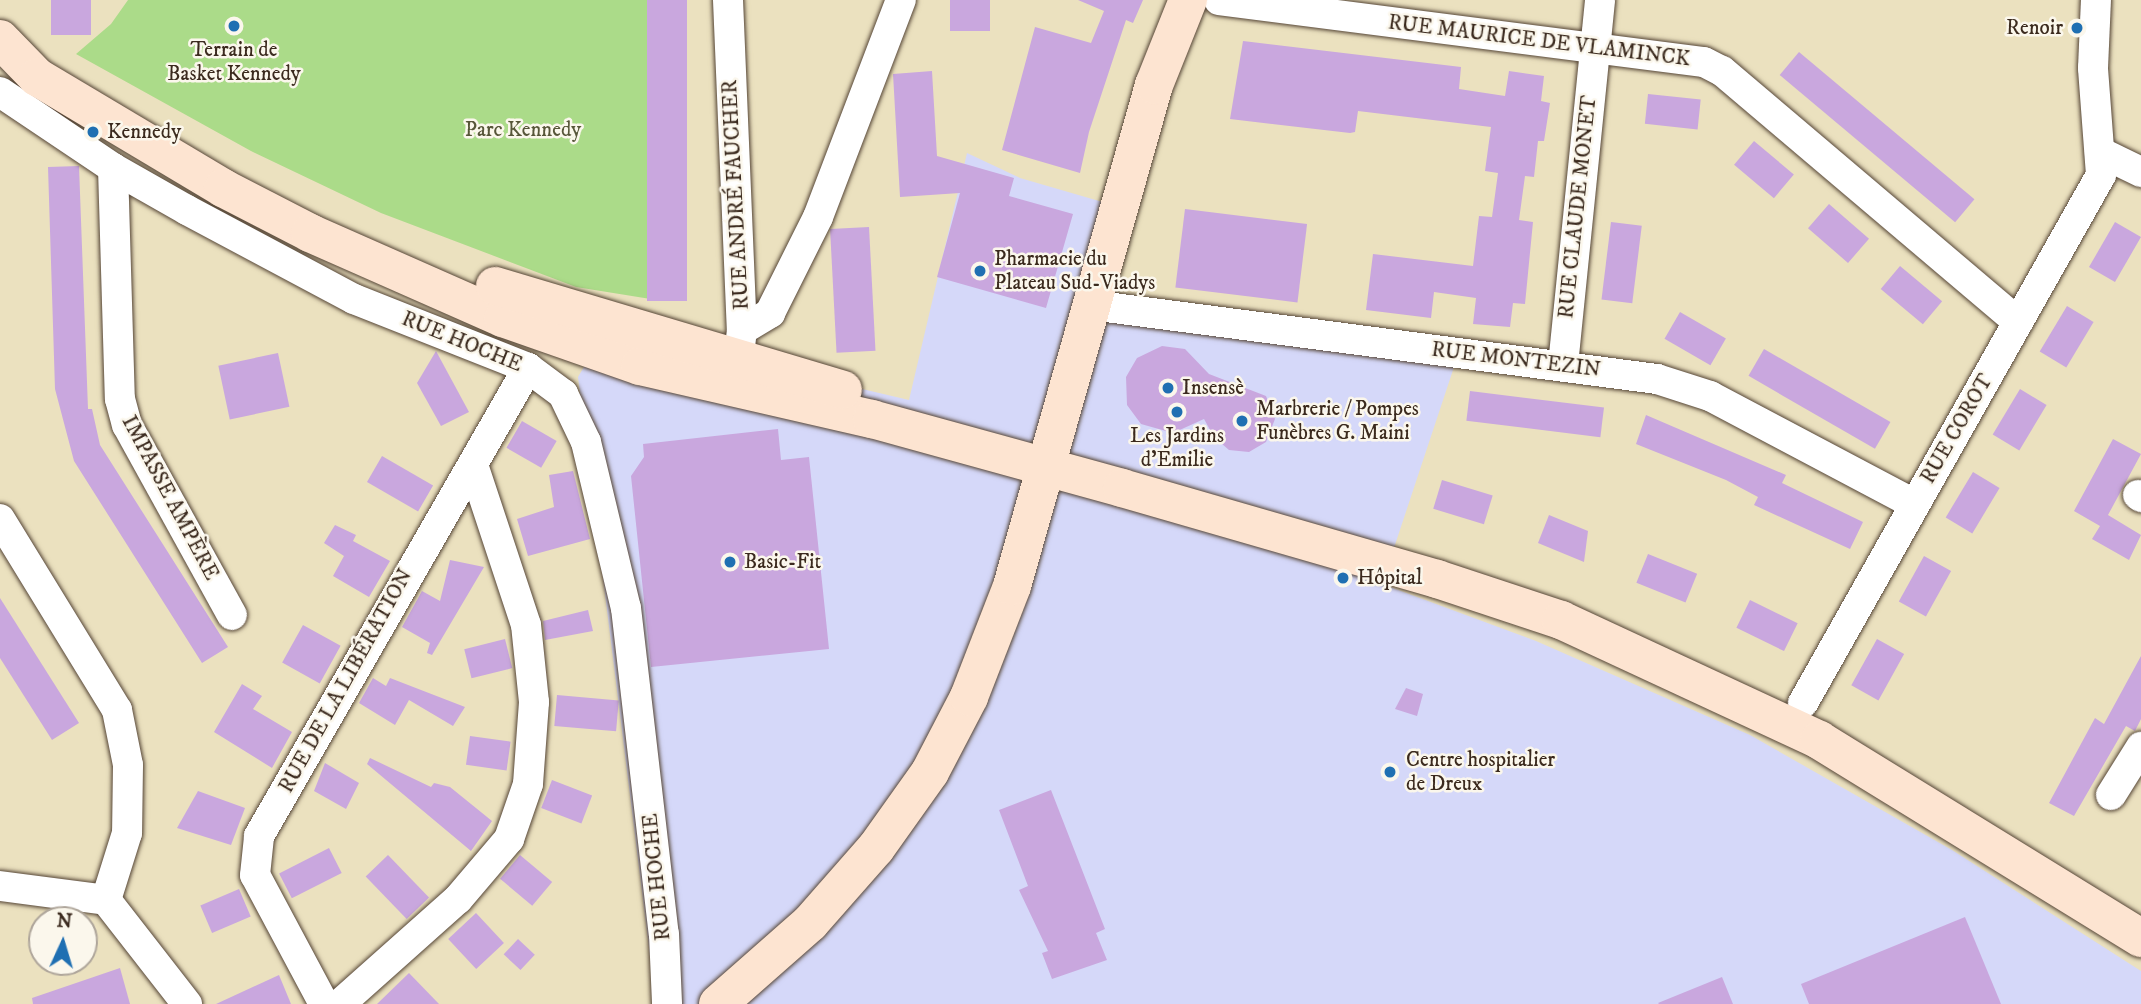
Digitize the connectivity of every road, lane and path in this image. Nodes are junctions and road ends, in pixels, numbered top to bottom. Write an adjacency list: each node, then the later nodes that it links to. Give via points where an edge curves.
1 (728, 0): 15 (street, RUE ANDRÉ FAUCHER)
2 (901, 0): 15 (street, via 818,217 770,313)
3 (1188, 0): 13 (main road, via 1154,85)
4 (1219, 0): 8 (street, RUE MAURICE DE VLAMINCK)
5 (1600, 0): 8 (street, RUE CLAUDE MONET)
6 (2096, 0): 10 (street, RUE COROT, via 2093,68)
7 (0, 39): 15 (main road, via 60,65 166,131 353,230 530,299)
8 (1594, 48): 14 (street, RUE MAURICE DE VLAMINCK, via 1683,57 1722,71); 16 (street, RUE CLAUDE MONET)
9 (2, 101): 11 (street, RUE HOCHE)
10 (2100, 152): 12 (street); 14 (street, RUE COROT, via 2101,175)
11 (113, 168): 17 (street, RUE HOCHE, via 354,299); 22 (street, IMPASSE AMPÈRE, via 120,399 127,425)
12 (2141, 172)
13 (1091, 305): 16 (street, RUE MONTEZIN); 18 (main road)
14 (2018, 322): 20 (street, RUE COROT)
15 (739, 359): 18 (main road)
16 (1563, 365): 20 (street, RUE MONTEZIN, via 1657,379 1710,396)
17 (528, 368): 19 (street, RUE DE LA LIBÉRATION); 33 (street, RUE HOCHE, via 563,394 586,442 626,608 664,934)
18 (1049, 459): 23 (main road, via 1457,560 1628,623); 29 (main road, via 1447,582 1561,620 1640,653 1819,740); 34 (main road, via 989,647 930,772 833,900)
19 (473, 466): 31 (street, RUE DE LA LIBÉRATION, via 259,836 255,875); 32 (street, via 526,625 534,702 528,784 509,839 458,899)
20 (1914, 504): 23 (street, RUE COROT)
21 (0, 519): 27 (street, via 117,710 128,765 127,832)
22 (232, 615)
23 (1803, 703): 28 (main road, via 1967,799)
24 (2141, 747): 25 (street)
25 (2111, 795)
26 (0, 886): 27 (street)
27 (106, 900): 30 (street)
28 (2141, 911)
29 (2141, 938)
30 (187, 1004)
31 (324, 1004)
32 (340, 1004)
33 (667, 1004)
34 (718, 1004)

